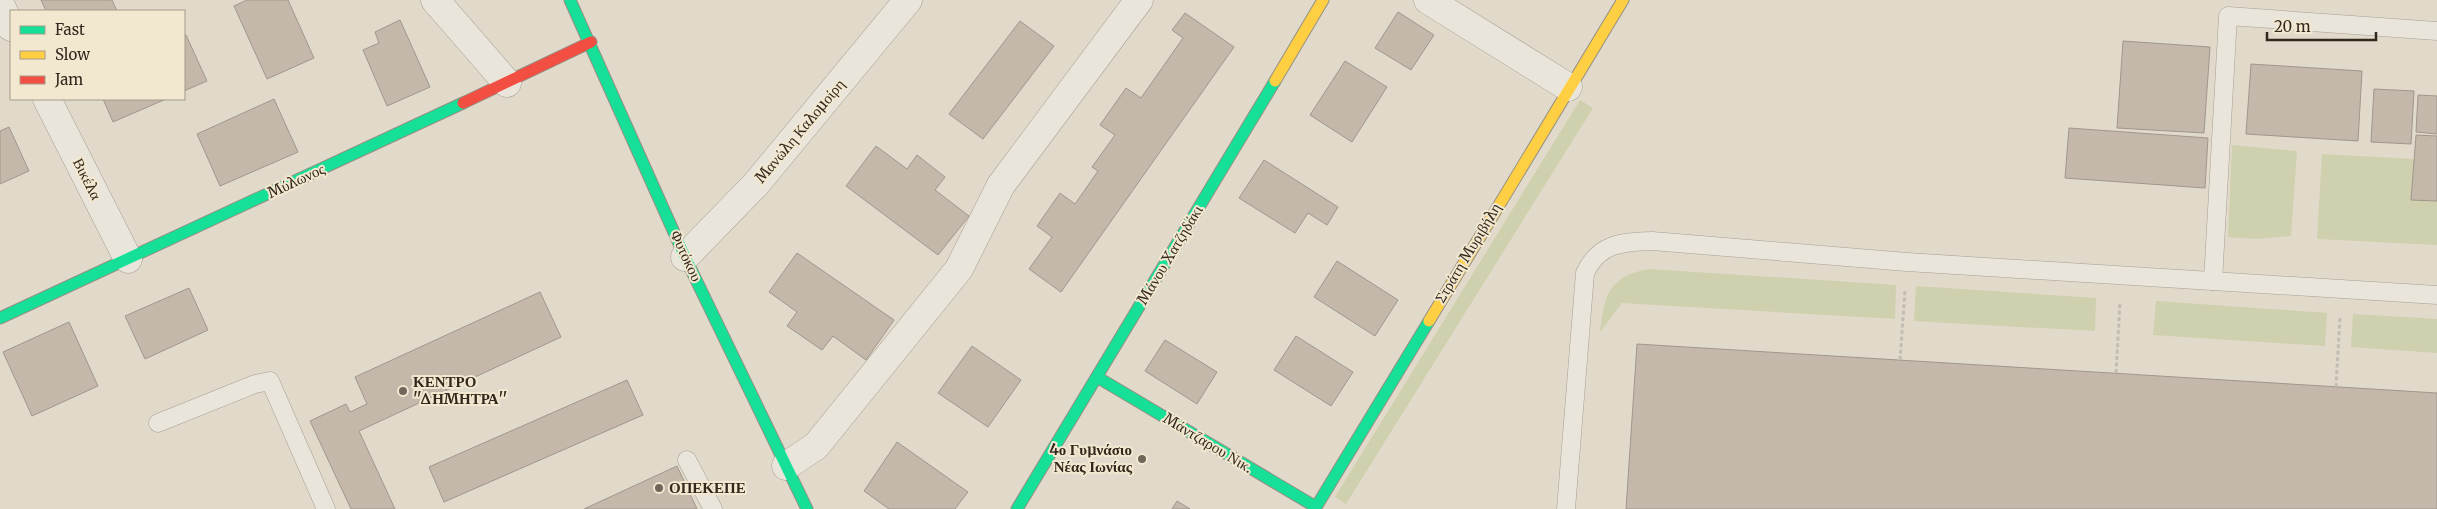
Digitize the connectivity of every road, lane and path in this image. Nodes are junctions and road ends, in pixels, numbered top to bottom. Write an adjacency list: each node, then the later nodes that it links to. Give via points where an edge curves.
1 (435, 0): 12 (street)
2 (570, 0): 11 (street, Φυτόκου)
3 (908, 0): 15 (street, Μανώλη Καλομοίρη, via 756,184)
4 (1139, 0): 29 (street, via 1001,185 959,269 816,446)
5 (1323, 0): 25 (street, Μάνου Χατζηδάκι)
6 (1428, 0): 13 (street)
7 (1623, 0): 13 (street, Στράτη Μυριβήλη)
8 (0, 4): 9 (street)
9 (10, 25)
10 (2437, 30): 19 (lane, via 2228,16)
11 (591, 42): 12 (street, Μύλωνος); 15 (street, Φυτόκου)
12 (507, 83): 16 (street, Μύλωνος)
13 (1568, 87): 30 (street, Στράτη Μυριβήλη)
14 (48, 100): 16 (street, Βικέλα)
15 (685, 256): 29 (street, Φυτόκου)
16 (128, 259): 22 (street, Μύλωνος)
17 (1907, 262): 18 (lane); 23 (path); 35 (lane, via 1652,241 1623,243 1598,252 1585,273)
18 (2122, 275): 19 (lane); 24 (path)
19 (2213, 281): 20 (lane)
20 (2342, 290): 21 (lane); 26 (path)
21 (2437, 295)
22 (0, 318)
23 (1900, 360)
24 (2116, 373)
25 (1097, 377): 30 (street, Μάντζαρου Νικ.); 34 (street, Μάνου Χατζηδάκι)
26 (2336, 387)
27 (158, 423): 31 (lane, via 270,381)
28 (688, 460): 32 (lane)
29 (786, 466): 33 (street, Φυτόκου)
30 (1318, 508)
31 (326, 509)
32 (713, 509)
33 (807, 509)
34 (1017, 509)
35 (1566, 509)

